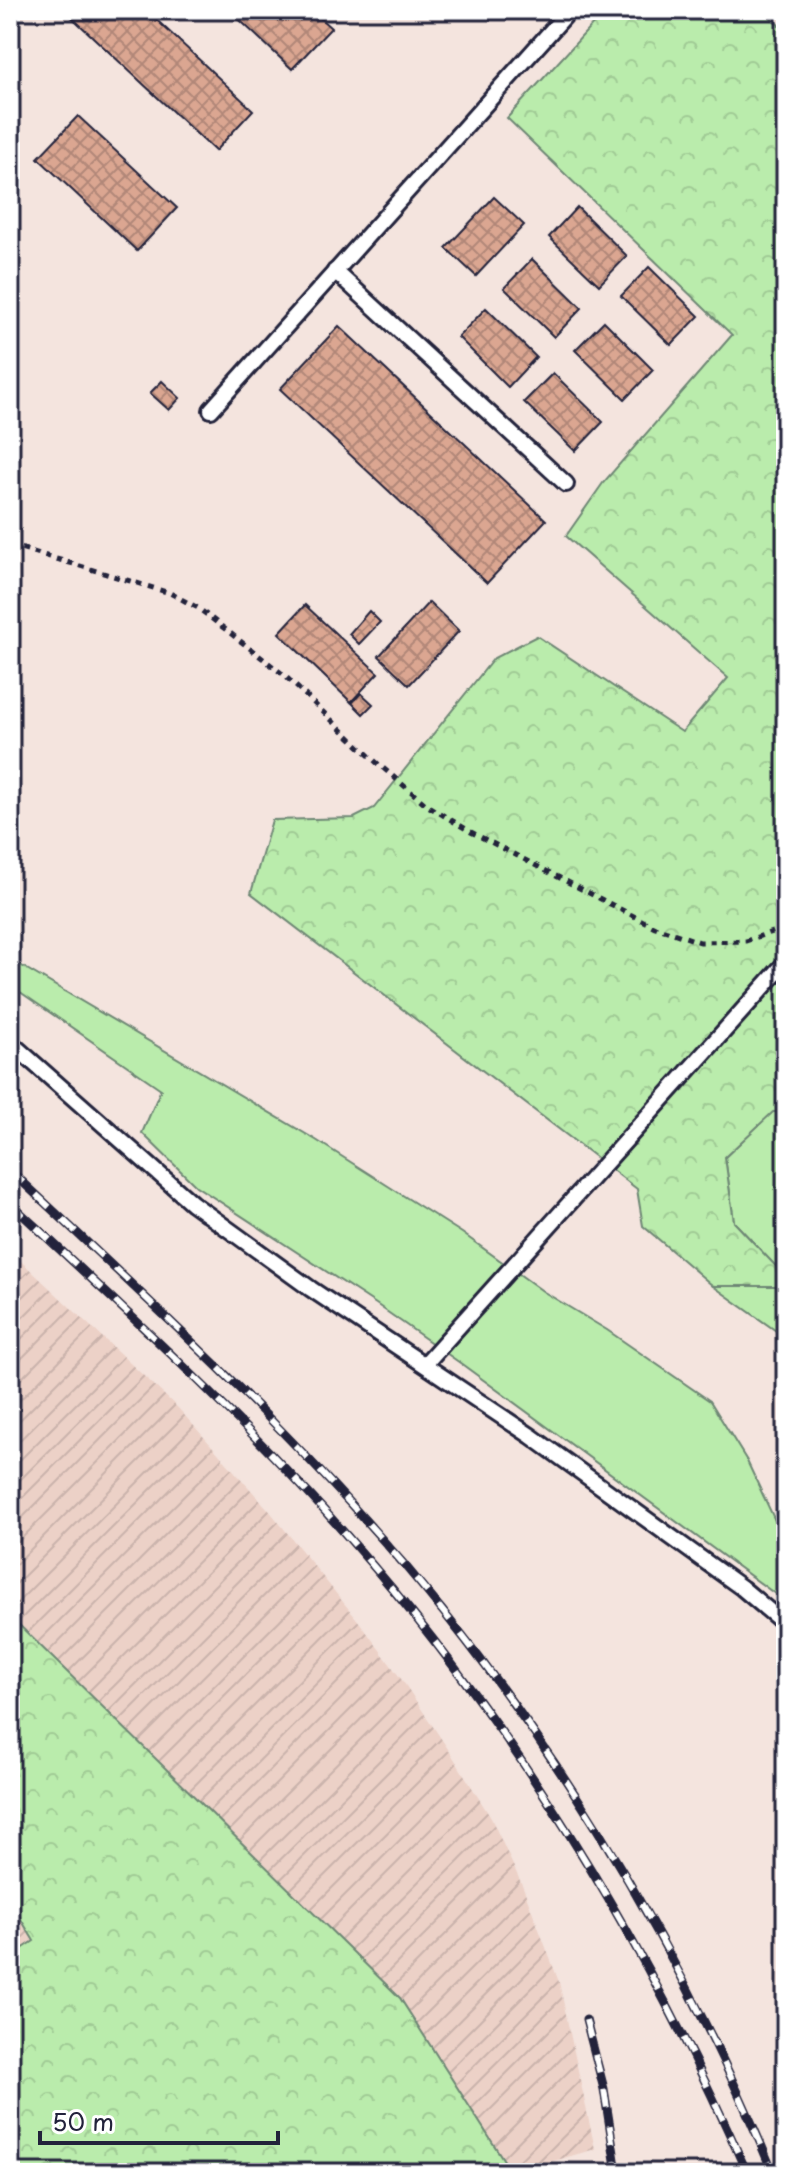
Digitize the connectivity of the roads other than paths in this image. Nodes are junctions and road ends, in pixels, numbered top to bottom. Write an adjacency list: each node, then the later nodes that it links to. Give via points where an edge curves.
1 (570, 10): 2 (lane)
2 (335, 271): 3 (lane); 4 (lane)
3 (211, 410)
4 (566, 484)
5 (786, 962): 7 (lane)
6 (10, 1042): 7 (lane, via 192,1203)
7 (425, 1364): 8 (lane, via 543,1444)
8 (786, 1625)

